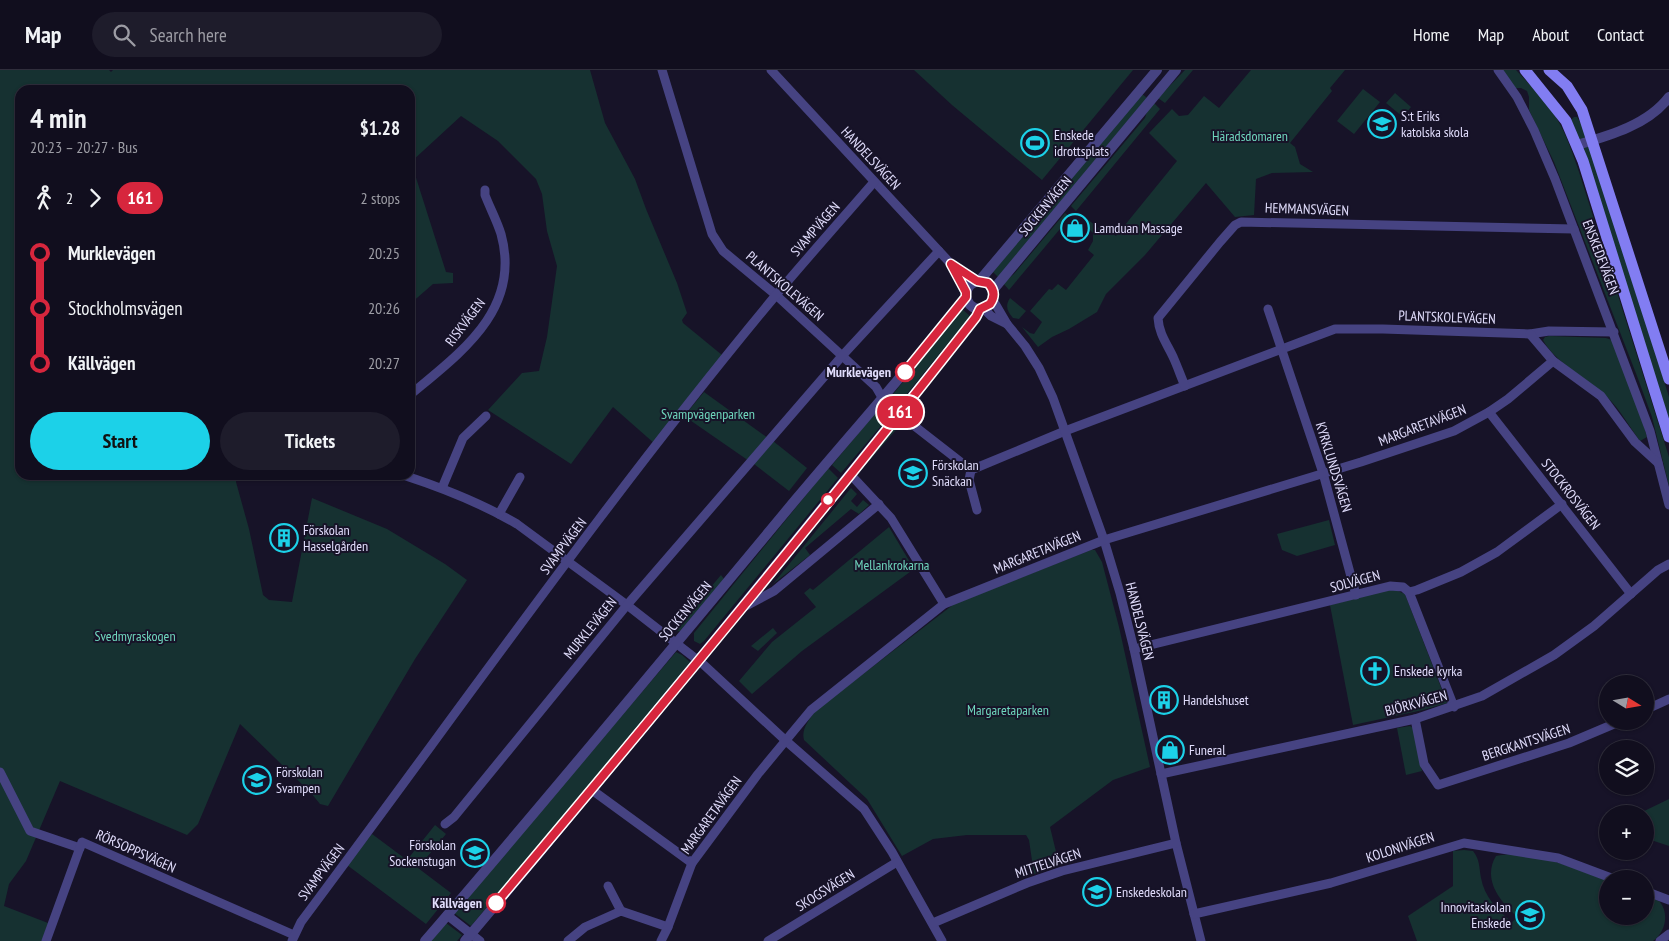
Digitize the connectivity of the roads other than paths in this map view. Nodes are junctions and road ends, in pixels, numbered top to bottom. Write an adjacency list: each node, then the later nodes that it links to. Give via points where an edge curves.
1 (662, 70): 17 (street, PLANTSKOLEVÄGEN, via 712,234 723,251)
2 (771, 70): 11 (street, HANDELSVÄGEN)
3 (1157, 70): 16 (street, SOCKENVÄGEN)
4 (1176, 70): 19 (street, SOCKENVÄGEN)
5 (1498, 70): 13 (street, ENSKEDEVÄGEN, via 1534,130)
6 (1525, 70): 10 (main road, ENSKEDEVÄGEN, via 1566,121)
7 (1549, 70): 9 (main road, ENSKEDEVÄGEN, via 1567,86 1582,110)
8 (1669, 97): 9 (street, via 1655,111 1630,126)
9 (1592, 141): 10 (street); 28 (main road, ENSKEDEVÄGEN)
10 (1577, 145): 36 (main road, ENSKEDEVÄGEN)
11 (874, 182): 14 (street, HANDELSVÄGEN); 17 (street, SVAMPVÄGEN)
12 (485, 190): 30 (street, RISKVÄGEN, via 504,250 504,284 500,298 492,314 461,352)
13 (1574, 229): 23 (street, ENSKEDEVÄGEN); 29 (street, HEMMANSVÄGEN, via 1241,222 1220,242 1158,318 1158,327)
14 (939, 250): 15 (street, HANDELSVÄGEN); 26 (street, MURKLEVÄGEN)
15 (951, 264): 16 (street, HANDELSVÄGEN); 18 (street, HANDELSVÄGEN)
16 (979, 280): 18 (street, SOCKENVÄGEN, via 972,283); 19 (street, via 988,283)
17 (776, 295): 26 (street, PLANTSKOLEVÄGEN); 50 (street, SVAMPVÄGEN)
18 (966, 295): 20 (street, via 973,307); 31 (street, SOCKENVÄGEN)
19 (993, 296): 20 (street, SOCKENVÄGEN, via 990,304); 22 (street, HANDELSVÄGEN)
20 (982, 309): 22 (street, HANDELSVÄGEN); 33 (street, SOCKENVÄGEN)
21 (1268, 309): 25 (street)
22 (1007, 324): 35 (street, HANDELSVÄGEN, via 1039,368)
23 (1614, 332): 24 (street, PLANTSKOLEVÄGEN, via 1548,331); 37 (street, ENSKEDEVÄGEN, via 1650,431)
24 (1530, 334): 25 (street, PLANTSKOLEVÄGEN, via 1335,329); 27 (street)
25 (1282, 348): 29 (street, PLANTSKOLEVÄGEN); 39 (street, KYRKLUNDSVÄGEN)
26 (842, 356): 31 (street, PLANTSKOLEVÄGEN, via 876,387); 55 (street, MURKLEVÄGEN)
27 (1553, 361): 32 (street, MARGARETAVÄGEN); 37 (street, via 1600,396 1635,442)
28 (1669, 379)
29 (1185, 386): 35 (street, PLANTSKOLEVÄGEN)
30 (415, 391)
31 (883, 399): 33 (street, PLANTSKOLEVÄGEN); 58 (street, SOCKENVÄGEN)
32 (1489, 412): 39 (street, MARGARETAVÄGEN, via 1454,431); 45 (street, STOCKROSVÄGEN)
33 (899, 414): 38 (street, PLANTSKOLEVÄGEN); 40 (street, SOCKENVÄGEN)
34 (486, 416): 43 (street, via 463,438)
35 (1065, 432): 38 (street, PLANTSKOLEVÄGEN); 49 (street, HANDELSVÄGEN)
36 (1669, 437)
37 (1658, 463): 46 (street, ENSKEDEVÄGEN)
38 (970, 470): 47 (street, via 968,480)
39 (1323, 473): 49 (street, MARGARETAVÄGEN); 54 (street, KYRKLUNDSVÄGEN)
40 (850, 474): 44 (street); 57 (street, SOCKENVÄGEN)
41 (520, 477): 48 (street)
42 (415, 479): 43 (street)
43 (442, 488): 48 (street)
44 (879, 504): 56 (street); 57 (street, SOCKENVÄGEN, via 774,591)
45 (1562, 504): 52 (street, via 1497,552 1461,572); 53 (street, STOCKROSVÄGEN)
46 (1669, 505)
47 (977, 510)
48 (499, 514): 50 (street)
49 (1104, 540): 56 (street, MARGARETAVÄGEN); 59 (street, HANDELSVÄGEN)
50 (568, 560): 55 (street); 86 (street, SVAMPVÄGEN, via 301,922)
51 (1669, 564): 53 (street, BJÖRKVÄGEN)
52 (1409, 592): 54 (street, SOLVÄGEN, via 1403,587 1390,586); 63 (street)
53 (1631, 594): 63 (street, BJÖRKVÄGEN, via 1554,655 1482,696)
54 (1356, 595): 59 (street, SOLVÄGEN)
55 (627, 604): 58 (street); 70 (street, MURKLEVÄGEN)
56 (944, 604): 66 (street, MARGARETAVÄGEN, via 810,710)
57 (740, 610): 60 (street, SOCKENVÄGEN)
58 (676, 644): 60 (street); 81 (street, SOCKENVÄGEN)
59 (1134, 650): 68 (street, HANDELSVÄGEN)
60 (698, 661): 66 (street); 69 (street, SOCKENVÄGEN)
61 (1669, 699): 62 (street)
62 (1654, 706)
63 (1454, 707): 64 (street, BJÖRKVÄGEN)
64 (1416, 719): 65 (street, BERGKANTSVÄGEN, via 1424,764 1438,785); 68 (street, BJÖRKVÄGEN)
65 (1600, 730)
66 (785, 740): 73 (street, via 864,809); 74 (street, MARGARETAVÄGEN)
67 (0, 772): 72 (street, RÖRSOPPSVÄGEN, via 30,831)
68 (1161, 774): 71 (street, HANDELSVÄGEN)
69 (592, 790): 74 (street); 85 (street, SOCKENVÄGEN)
70 (445, 824)
71 (1176, 842): 80 (street, HANDELSVÄGEN); 82 (street, MITTELVÄGEN, via 1062,871)
72 (80, 848): 86 (street, RÖRSOPPSVÄGEN, via 82,842); 87 (street)
73 (897, 862): 82 (street); 92 (street, SKOGSVÄGEN)
74 (692, 863): 83 (street, MARGARETAVÄGEN)
75 (1599, 873): 80 (street, KOLONIVÄGEN, via 1557,858 1464,843 1331,883)
76 (608, 886): 79 (street)
77 (1654, 894): 78 (street)
78 (1669, 900)
79 (621, 911): 83 (street); 90 (street, via 585,927)
80 (1194, 914): 94 (street, HANDELSVÄGEN)
81 (447, 915): 85 (street); 88 (street, SOCKENVÄGEN)
82 (933, 923): 93 (street)
83 (668, 927): 91 (street, MARGARETAVÄGEN)
84 (1669, 934): 95 (street)
85 (468, 937): 89 (street)
86 (293, 938)
87 (46, 941)
88 (425, 941)
89 (480, 941)
90 (568, 941)
91 (661, 941)
92 (768, 941)
93 (942, 941)
94 (1201, 941)
95 (1660, 941)

